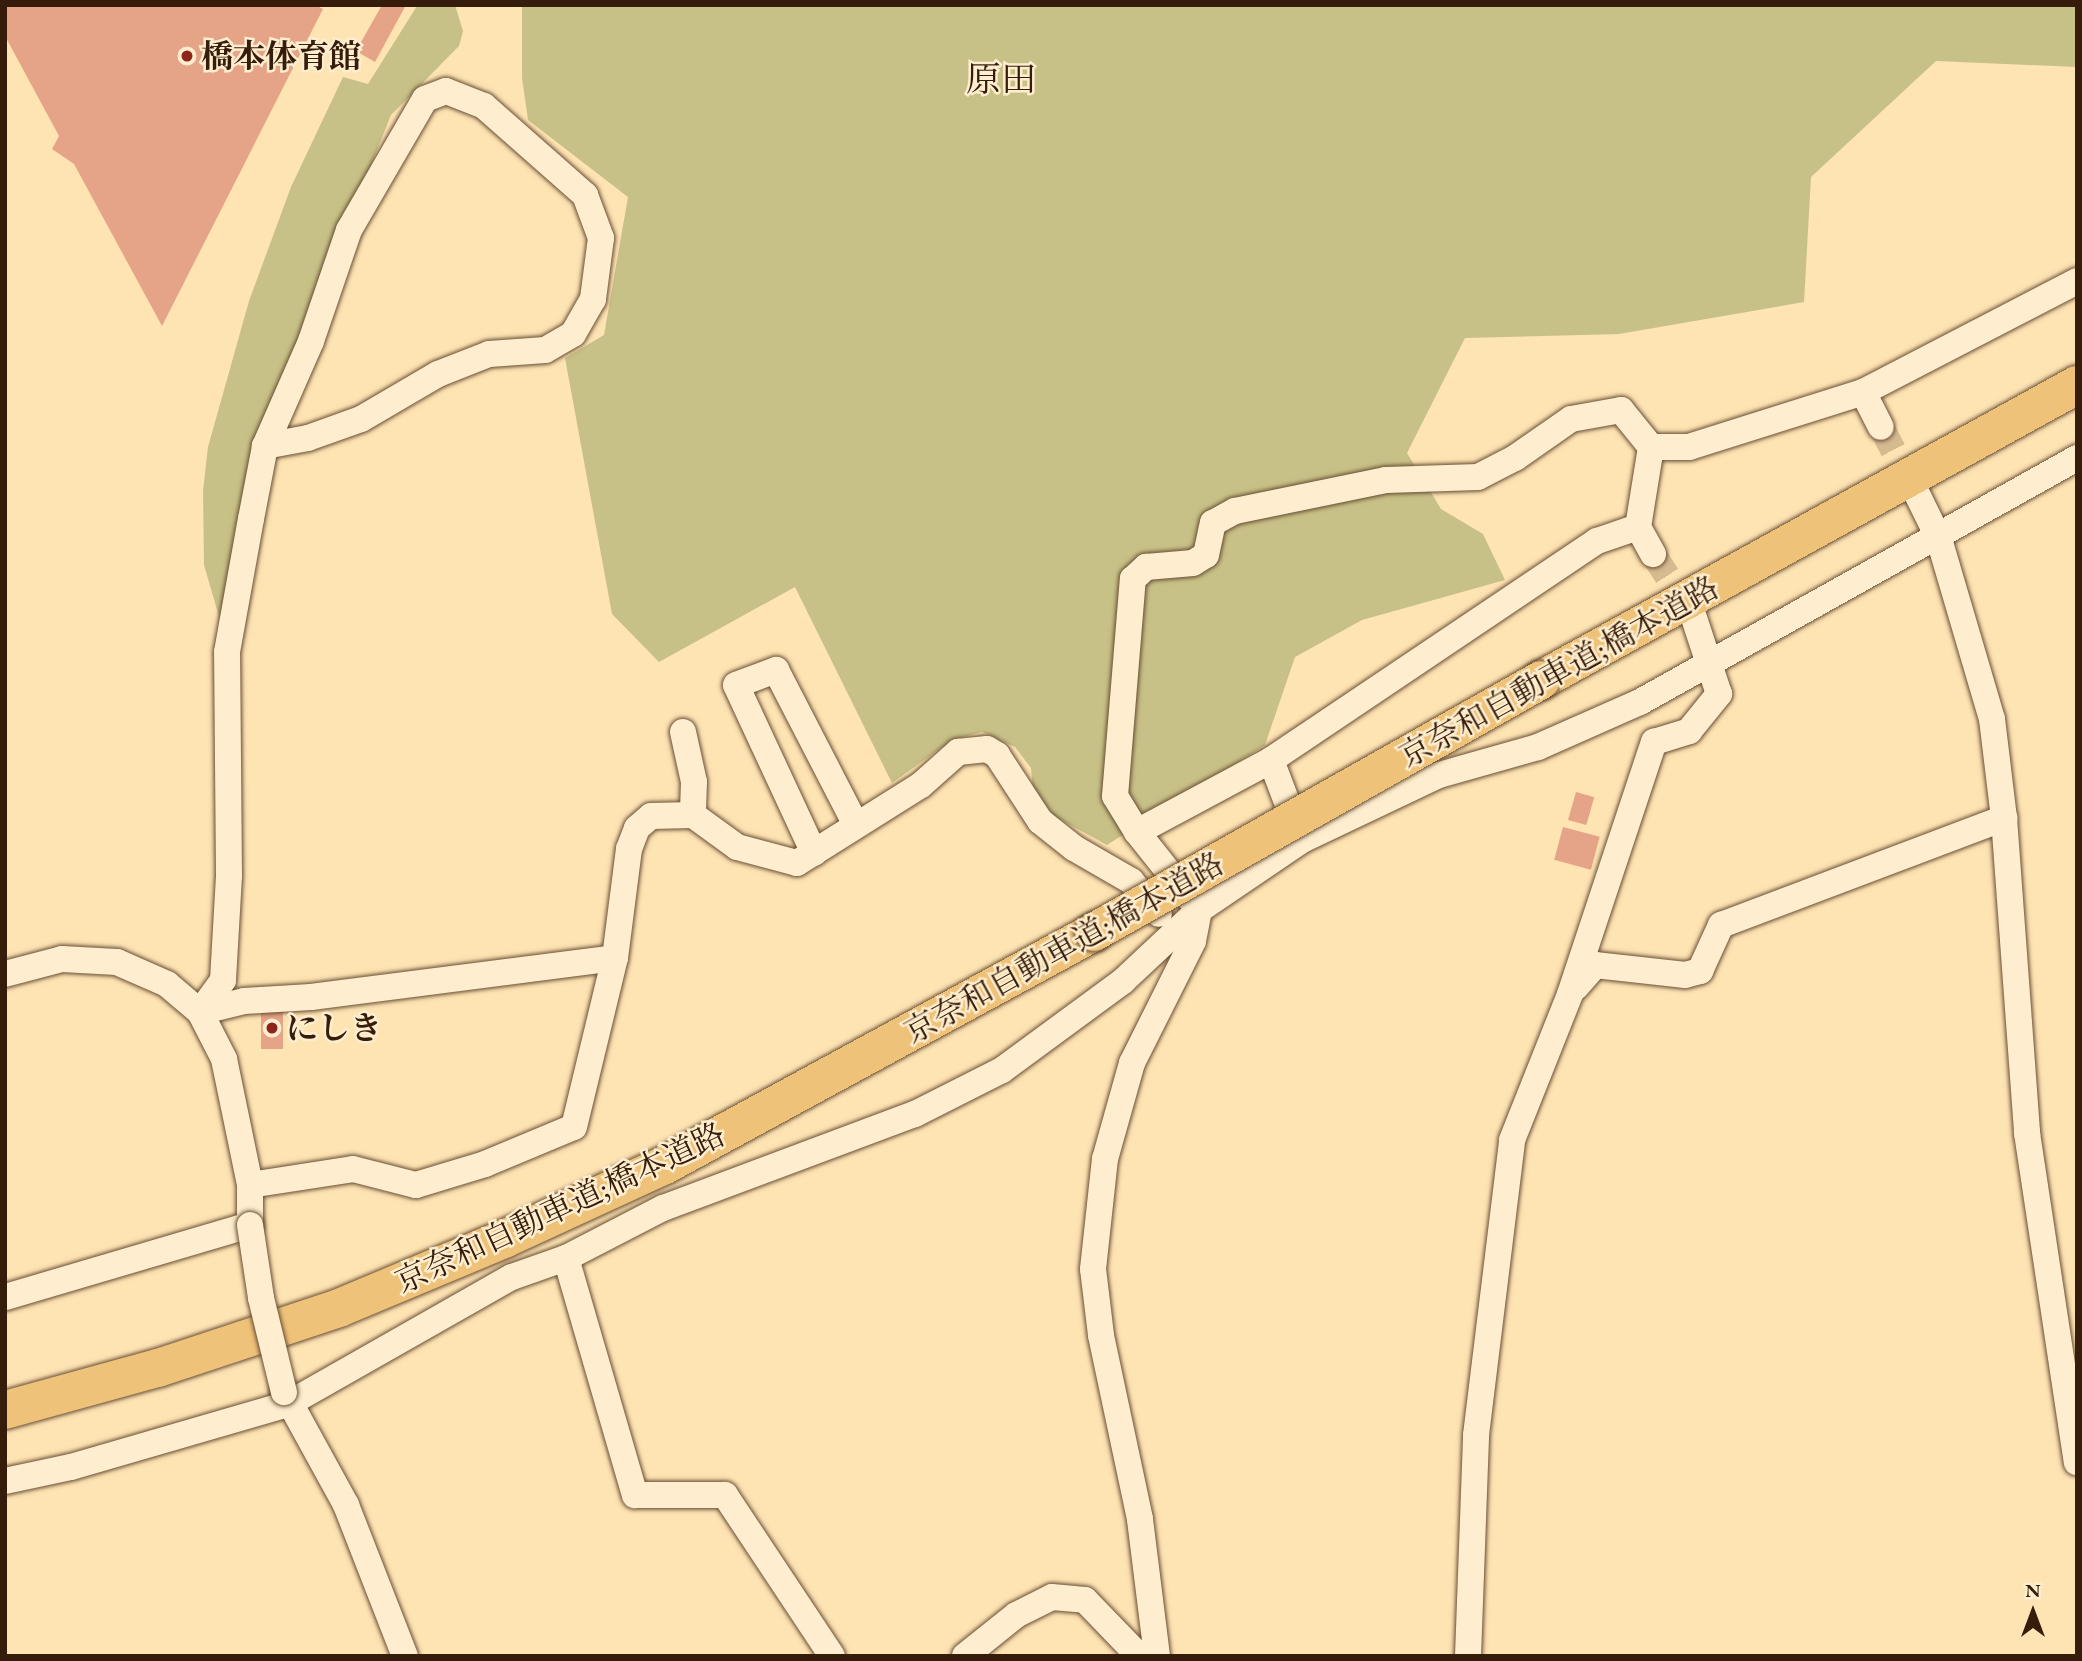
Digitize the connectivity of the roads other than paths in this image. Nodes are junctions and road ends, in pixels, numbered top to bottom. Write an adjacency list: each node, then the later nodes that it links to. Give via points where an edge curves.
1 (2077, 281): 3 (street)
2 (2077, 385): 33 (highway, 京奈和自動車道;橋本道路, bridge, via 665,1165 506,1238 326,1312 158,1368)
3 (1863, 392): 4 (street); 6 (street, via 1689,447)
4 (1881, 427)
5 (265, 446): 5 (street, via 311,341 349,230 425,99 446,91 484,106 585,195 601,238 593,299 573,334 545,350 489,354 438,374 361,419 308,438); 27 (street, via 227,652 223,981)
6 (1651, 447): 9 (street); 19 (street, via 1621,410 1594,412 1571,419 1478,477 1386,480 1235,511 1213,523 1206,555 1193,563 1146,567 1132,579 1115,796)
7 (2077, 458): 10 (street)
8 (1917, 494): 10 (street)
9 (1638, 527): 11 (street); 15 (street, via 1597,541)
10 (1939, 539): 13 (street); 17 (street, via 1992,719)
11 (1653, 554)
12 (1693, 615): 13 (street)
13 (1713, 665): 20 (street, via 1593,725 1439,775); 26 (street, via 1719,694 1708,710 1689,731 1654,742 1642,767)
14 (683, 732): 16 (street, via 694,782)
15 (1271, 760): 19 (street); 20 (street)
16 (694, 814): 21 (street, via 737,847 797,863); 24 (street, via 651,816 637,828 629,849)
17 (2004, 818): 26 (street, via 1721,925 1700,971 1685,975 1595,965); 34 (street, via 2027,1133)
18 (856, 825): 21 (street); 21 (street, via 776,670 736,685); 23 (street, via 922,785 958,752 987,749 997,755 1040,821 1074,848 1130,881)
19 (1137, 832): 22 (street)
20 (1302, 841): 22 (street)
21 (814, 853)
22 (1199, 910): 23 (street)
23 (1183, 935): 30 (street, via 1002,1070 915,1114 663,1208); 40 (street, via 1132,1063 1105,1159 1093,1269 1101,1335 1140,1519)
24 (615, 958): 27 (street, via 311,997 244,1001); 28 (street, via 575,1127 485,1164 416,1185 353,1169)
25 (5, 974): 27 (street, via 62,959 117,962 167,984)
26 (1570, 995): 41 (street, via 1511,1140 1476,1435)
27 (200, 1012): 28 (street, via 224,1059)
28 (250, 1185): 29 (street)
29 (250, 1225): 31 (street); 32 (street, bridge, via 261,1298)
30 (566, 1258): 32 (street, via 512,1276); 37 (street, via 635,1495 725,1495)
31 (5, 1297)
32 (286, 1398): 35 (street, via 71,1467); 36 (street, via 346,1505)
33 (5, 1410)
34 (2077, 1462)
35 (5, 1481)
36 (405, 1656)
37 (832, 1656)
38 (964, 1656): 39 (street, via 1016,1615 1052,1597 1085,1600)
39 (1139, 1656)
40 (1157, 1656)
41 (1468, 1656)

